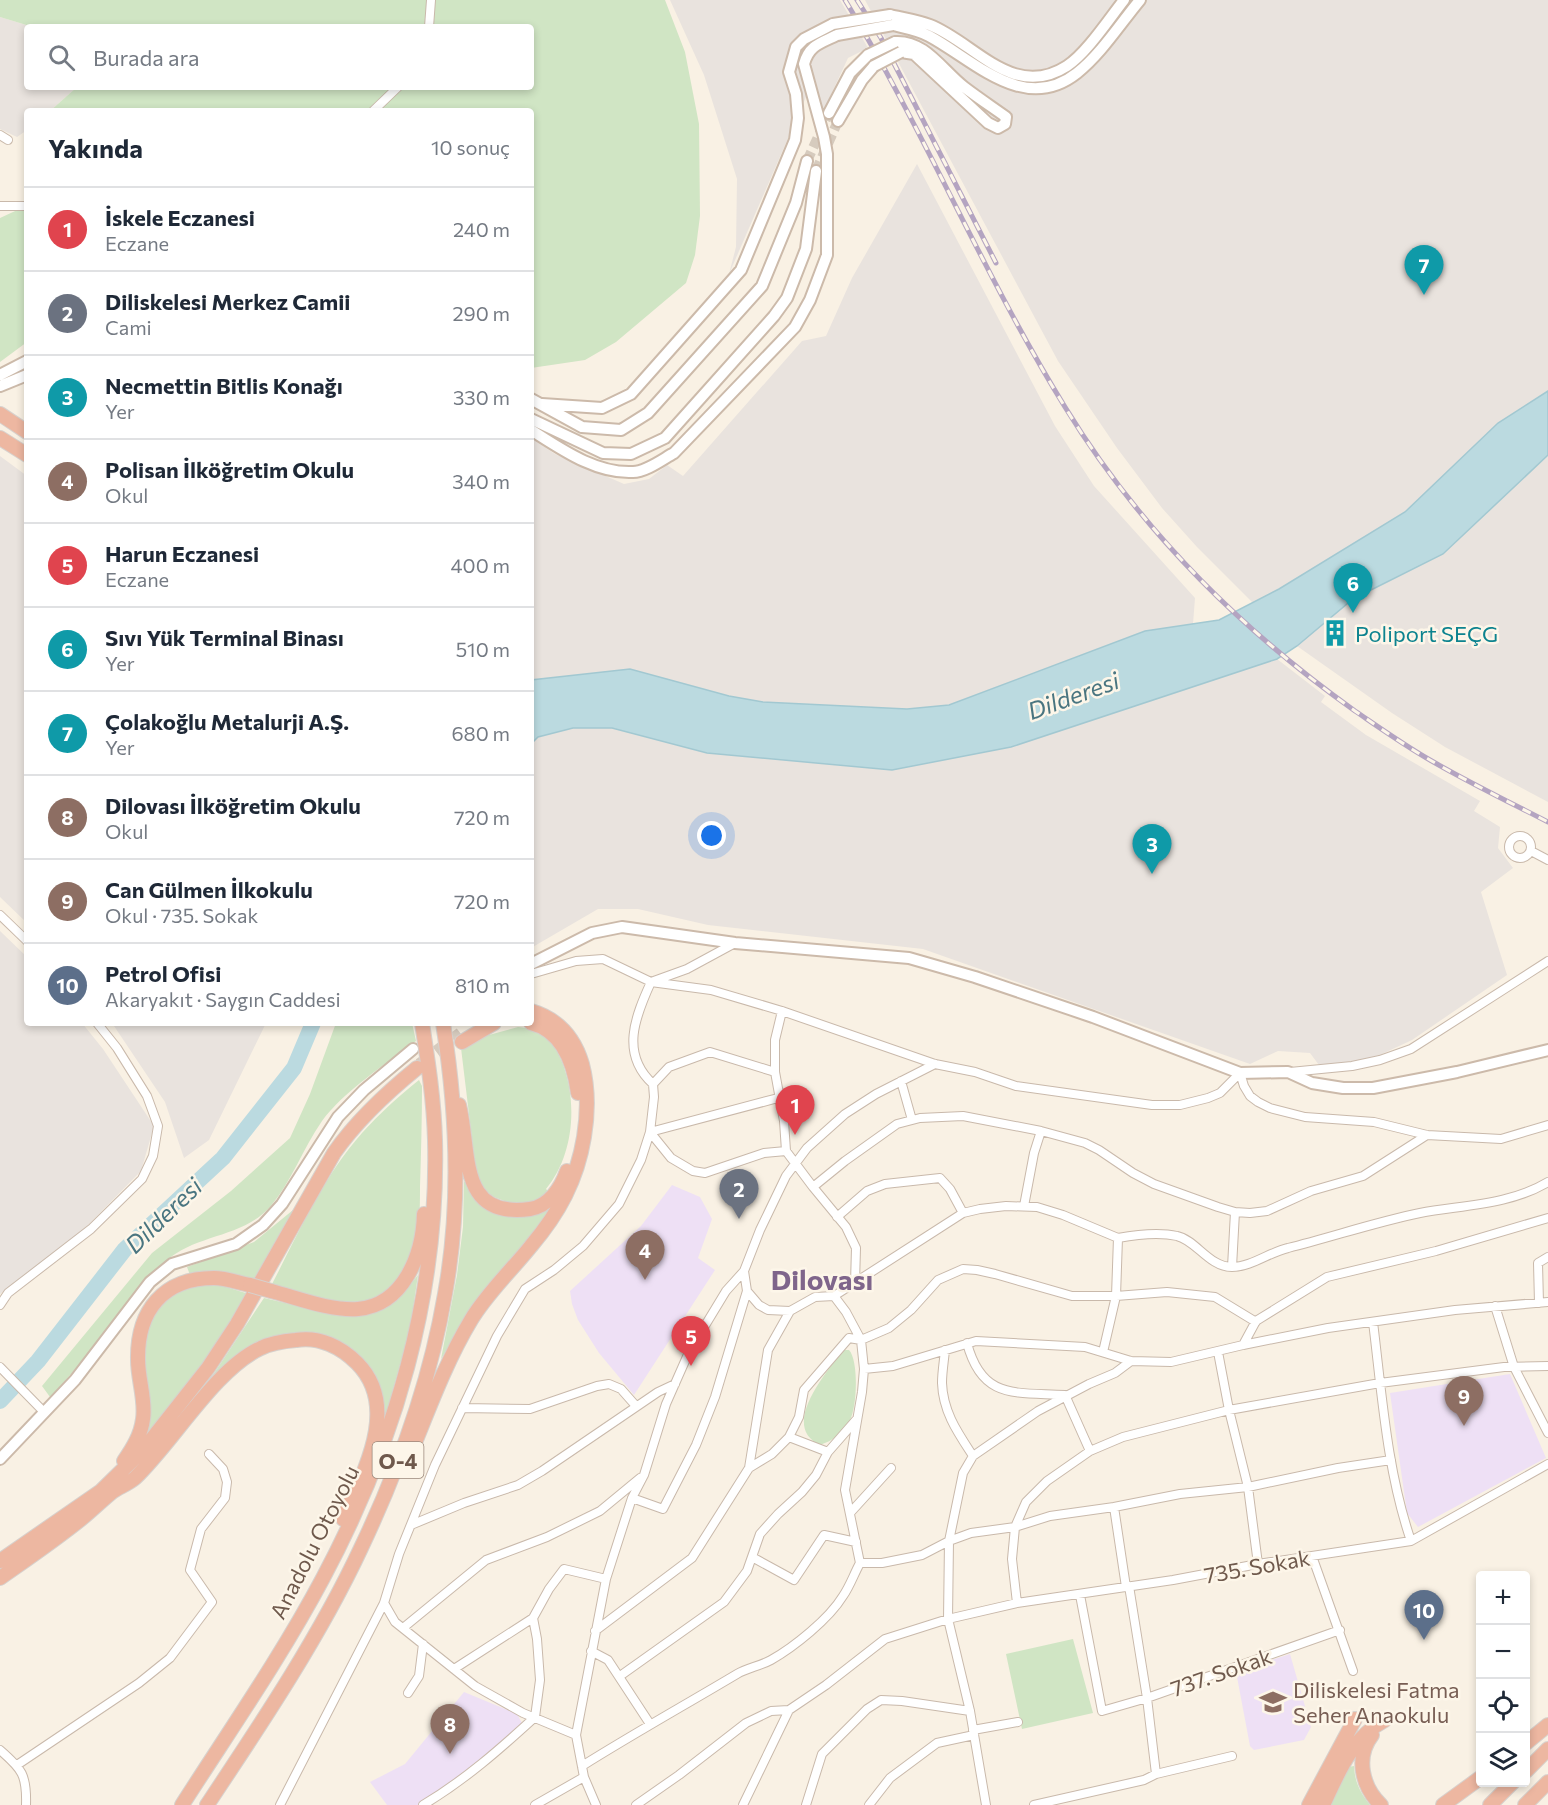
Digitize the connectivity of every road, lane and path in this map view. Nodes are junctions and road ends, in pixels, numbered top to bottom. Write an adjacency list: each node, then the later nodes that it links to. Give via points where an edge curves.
1 (431, 0): 4 (street)
2 (1124, 0): 5 (main road, bridge, via 1080,55 1049,75 1006,72 931,26 890,15)
3 (1140, 0): 5 (main road, bridge, via 1075,75 1056,86 1034,89 999,81 927,34 893,25)
4 (429, 24)
5 (835, 29): 22 (main road, via 804,39 796,47 789,72 796,94 795,140 741,270 632,394 602,408); 26 (main road, via 807,53 804,64 827,154 827,255 795,327 674,453 654,464 634,472 602,468)
6 (898, 47): 6 (main road, via 914,54 988,123 998,128 1005,124 1006,117 962,86 921,48 903,42); 9 (main road, bridge, via 867,55 850,73); 10 (main road, bridge, via 862,80)
7 (395, 90): 8 (street)
8 (377, 108)
9 (829, 113)
10 (838, 121)
11 (0, 135): 12 (street)
12 (8, 140)
13 (807, 161): 22 (main road, via 796,203 762,286 648,413 621,430 582,427)
14 (816, 171): 24 (main road, via 806,249 787,298 665,438 631,454 603,453)
15 (0, 206): 16 (street)
16 (24, 206)
17 (24, 363): 18 (main road)
18 (0, 375)
19 (24, 376): 20 (main road)
20 (0, 386)
21 (534, 400): 22 (main road)
22 (542, 404)
23 (0, 414): 25 (highway)
24 (534, 420)
25 (24, 430)
26 (534, 432)
27 (0, 438): 28 (highway)
28 (24, 453)
29 (1531, 851): 30 (street)
30 (1548, 860)
31 (0, 915): 32 (street)
32 (24, 938)
33 (735, 943): 35 (main road, via 622,927 592,933); 37 (street, via 687,969); 52 (main road, via 909,958 1082,1013)
34 (1548, 961): 51 (street, via 1411,1049 1370,1062)
35 (534, 962)
36 (534, 973): 37 (street, via 603,958)
37 (651, 982): 38 (street, via 711,990); 55 (street, via 635,1024 633,1042 636,1062)
38 (782, 1011): 48 (street); 50 (street, via 775,1040)
39 (534, 1012): 123 (highway, via 563,1028 577,1048 583,1070 586,1126 573,1181 556,1214 472,1318 454,1350 408,1458)
40 (534, 1024): 49 (highway, via 562,1043 572,1062 578,1091 574,1149 565,1177 544,1203 518,1210 497,1207 472,1182)
41 (99, 1026): 77 (street, via 147,1095 158,1126 153,1156 142,1179 91,1229)
42 (422, 1026): 53 (highway, Anadolu Otoyolu / O-4)
43 (444, 1026): 49 (highway, Anadolu Otoyolu / O-4)
44 (474, 1026): 45 (highway, via 462,1038)
45 (488, 1026)
46 (413, 1049): 103 (main road, via 338,1117 282,1204 263,1225 236,1244 172,1264 150,1282 75,1380)
47 (1548, 1050): 51 (main road, via 1373,1088 1312,1083)
48 (935, 1064): 52 (street, via 1016,1086 1152,1105 1179,1105 1208,1098 1220,1093); 54 (street)
49 (451, 1071): 123 (highway, Anadolu Otoyolu / O-4, via 456,1153 446,1293 411,1425)
50 (775, 1072): 55 (street, via 710,1052 669,1067); 56 (street)
51 (1288, 1072): 52 (main road)
52 (1240, 1073): 61 (street, via 1250,1096 1270,1108 1305,1117 1374,1122)
53 (422, 1075): 120 (highway, via 371,1107 349,1132 237,1324 144,1449); 120 (highway, bridge, via 424,1227 419,1252 403,1283 375,1305 357,1309 216,1278 194,1279 174,1286 148,1311 139,1333 141,1429); 136 (highway, Anadolu Otoyolu / O-4, via 435,1140 432,1236 416,1335 405,1382 376,1464)
54 (901, 1081): 57 (street); 63 (street, via 845,1114)
55 (653, 1084): 60 (street)
56 (778, 1098): 60 (street); 62 (street)
57 (912, 1120): 59 (street, via 963,1116); 65 (street, via 897,1124)
58 (1548, 1125): 61 (street, via 1501,1139)
59 (1041, 1131): 66 (street); 67 (street, via 1085,1143 1154,1184)
60 (650, 1132): 62 (street, via 671,1158 693,1171 705,1173 764,1153); 104 (street, via 619,1204 584,1246 525,1289 496,1336)
61 (1427, 1135): 67 (street, via 1363,1176 1311,1191 1267,1211)
62 (786, 1151): 63 (street)
63 (795, 1163): 65 (street); 74 (street, via 760,1230)
64 (1548, 1182): 73 (street, via 1509,1199 1418,1214 1273,1252)
65 (813, 1187): 69 (street)
66 (1024, 1206): 68 (street); 71 (street, via 1063,1215)
67 (1235, 1212): 73 (street)
68 (963, 1213): 69 (street, via 940,1178 885,1184 867,1191); 75 (street)
69 (837, 1217): 75 (street, via 856,1248)
70 (1548, 1218): 86 (street, via 1436,1251 1326,1277)
71 (1118, 1238): 73 (street, via 1179,1236 1216,1263); 79 (street)
72 (1548, 1257): 82 (street, via 1538,1263)
73 (1232, 1267)
74 (744, 1271): 76 (street); 100 (street, via 726,1291 689,1352)
75 (855, 1283): 78 (street)
76 (747, 1291): 85 (street, via 768,1310); 121 (street, via 715,1396 696,1445 663,1509)
77 (8, 1293): 80 (street); 83 (street)
78 (834, 1296): 85 (street, via 815,1297); 88 (street)
79 (1116, 1296): 86 (street, via 1167,1292 1215,1298); 88 (street, via 1072,1296 963,1269 938,1280 890,1328); 92 (street)
80 (0, 1300)
81 (1548, 1302): 82 (street)
82 (1539, 1303): 84 (street)
83 (0, 1305)
84 (1495, 1306): 87 (street); 97 (street)
85 (790, 1311): 116 (street, via 768,1350)
86 (1256, 1322): 90 (street)
87 (1372, 1322): 90 (street); 99 (street)
88 (861, 1340): 98 (street); 108 (street, via 849,1338 804,1390 799,1417)
89 (967, 1343): 91 (street); 92 (street, via 1061,1345); 101 (street, via 980,1374 991,1384 1014,1392)
90 (1244, 1345): 93 (street)
91 (945, 1350): 98 (street, via 893,1366); 112 (street, via 945,1406)
92 (1102, 1352): 94 (street)
93 (1218, 1352): 94 (street, via 1171,1362); 105 (street)
94 (1131, 1361): 101 (street, via 1115,1373)
95 (1548, 1366): 97 (street)
96 (0, 1367): 103 (street)
97 (1514, 1367): 99 (street); 107 (street)
98 (864, 1369): 106 (street)
99 (1380, 1383): 105 (street); 114 (street)
100 (675, 1384): 102 (street); 118 (street)
101 (1065, 1395): 109 (street); 112 (street)
102 (636, 1406): 104 (street, via 621,1389 609,1384 530,1408); 125 (street, via 518,1485)
103 (41, 1408): 113 (main road)
104 (462, 1408): 125 (street)
105 (1229, 1410): 109 (street, via 1123,1437); 119 (street)
106 (856, 1420): 110 (street); 124 (street, via 845,1490)
107 (1548, 1432)
108 (789, 1437): 110 (street); 116 (street, via 772,1454)
109 (1090, 1451): 126 (street, via 1047,1480 1026,1502)
110 (828, 1452): 131 (street, via 816,1475 760,1534)
111 (209, 1454): 167 (street, via 223,1468 227,1482 225,1498 201,1529 190,1570 212,1602 170,1659)
112 (973, 1456): 127 (street, via 963,1473)
113 (0, 1459)
114 (1391, 1460): 119 (street); 128 (street)
115 (1548, 1464): 128 (street, 735. Sokak)
116 (749, 1468): 146 (street, via 692,1558)
117 (891, 1468): 124 (street)
118 (644, 1475): 121 (street); 144 (street, via 600,1511 486,1560)
119 (1248, 1487): 122 (street, via 1180,1494); 134 (street)
120 (107, 1491): 132 (highway); 135 (highway, via 81,1519); 136 (highway, via 134,1479 221,1378 243,1359 282,1342 303,1339 333,1345 347,1353 370,1382 378,1405 378,1423 374,1444 332,1545)
121 (632, 1498): 137 (street)
122 (1114, 1507): 126 (street, via 1050,1516); 138 (street)
123 (378, 1510): 177 (highway, Anadolu Otoyolu / O-4, via 307,1647)
124 (850, 1513): 129 (street)
125 (411, 1525): 140 (street)
126 (1015, 1527): 127 (street, via 971,1533); 141 (street, via 1012,1559)
127 (949, 1541): 133 (street, via 922,1555); 143 (street)
128 (1411, 1541): 130 (street, 735. Sokak)
129 (856, 1542): 131 (street, via 824,1535 794,1580); 133 (street)
130 (1312, 1556): 134 (street, 735. Sokak); 145 (street)
131 (752, 1557): 151 (street, via 747,1571 724,1602)
132 (0, 1561)
133 (860, 1563): 159 (street, via 843,1597 797,1642 770,1661 739,1672)
134 (1258, 1564): 138 (street, 735. Sokak)
135 (0, 1578)
136 (324, 1578): 176 (highway, Anadolu Otoyolu / O-4)
137 (606, 1579): 142 (street, via 564,1569); 146 (street)
138 (1128, 1587): 139 (street, 735. Sokak); 153 (street)
139 (1080, 1595): 141 (street, 735. Sokak); 153 (street, 737. Sokak, via 1102,1711)
140 (384, 1603): 144 (street); 178 (street)
141 (1017, 1603): 143 (street, 735. Sokak)
142 (532, 1618): 149 (street); 156 (street, via 540,1680)
143 (948, 1619): 154 (street, 735. Sokak, via 885,1639); 155 (street)
144 (403, 1628): 147 (street)
145 (1340, 1630): 150 (street); 153 (street, 737. Sokak)
146 (595, 1631): 148 (street)
147 (423, 1644): 149 (street); 152 (street, via 419,1676)
148 (591, 1651): 151 (street, via 608,1660); 162 (street)
149 (454, 1669): 156 (street, via 475,1686)
150 (1353, 1671)
151 (620, 1676): 159 (street)
152 (408, 1693)
153 (1147, 1698): 170 (street)
154 (789, 1710): 182 (street, via 771,1711 746,1723); 183 (street)
155 (970, 1711): 161 (street); 184 (street, via 881,1700 822,1754)
156 (535, 1717): 162 (street); 179 (street, via 479,1767)
157 (1355, 1719): 188 (highway)
158 (1018, 1722): 161 (street)
159 (650, 1724): 168 (street)
160 (1548, 1725): 163 (highway)
161 (974, 1732): 185 (street, via 937,1743 890,1778); 186 (street)
162 (576, 1735): 168 (street)
163 (1530, 1740)
164 (1548, 1749): 169 (highway)
165 (0, 1750): 167 (street)
166 (1232, 1756): 170 (street)
167 (17, 1765): 175 (street, via 27,1783)
168 (582, 1766): 171 (street)
169 (1530, 1767)
170 (1156, 1774): 187 (street)
171 (584, 1777): 180 (street); 181 (street)
172 (1476, 1781): 191 (highway)
173 (1548, 1782): 193 (highway)
174 (1509, 1787): 192 (highway)
175 (26, 1805)
176 (182, 1805)
177 (207, 1805)
178 (280, 1805)
179 (423, 1805)
180 (535, 1805)
181 (596, 1805)
182 (636, 1805)
183 (743, 1805)
184 (806, 1805)
185 (869, 1805)
186 (986, 1805)
187 (1034, 1805)
188 (1309, 1805)
189 (1323, 1805): 190 (highway, via 1353,1748 1366,1732 1385,1720 1366,1742 1362,1754 1365,1782)
190 (1381, 1805)
191 (1443, 1805)
192 (1490, 1805)
193 (1525, 1805)

